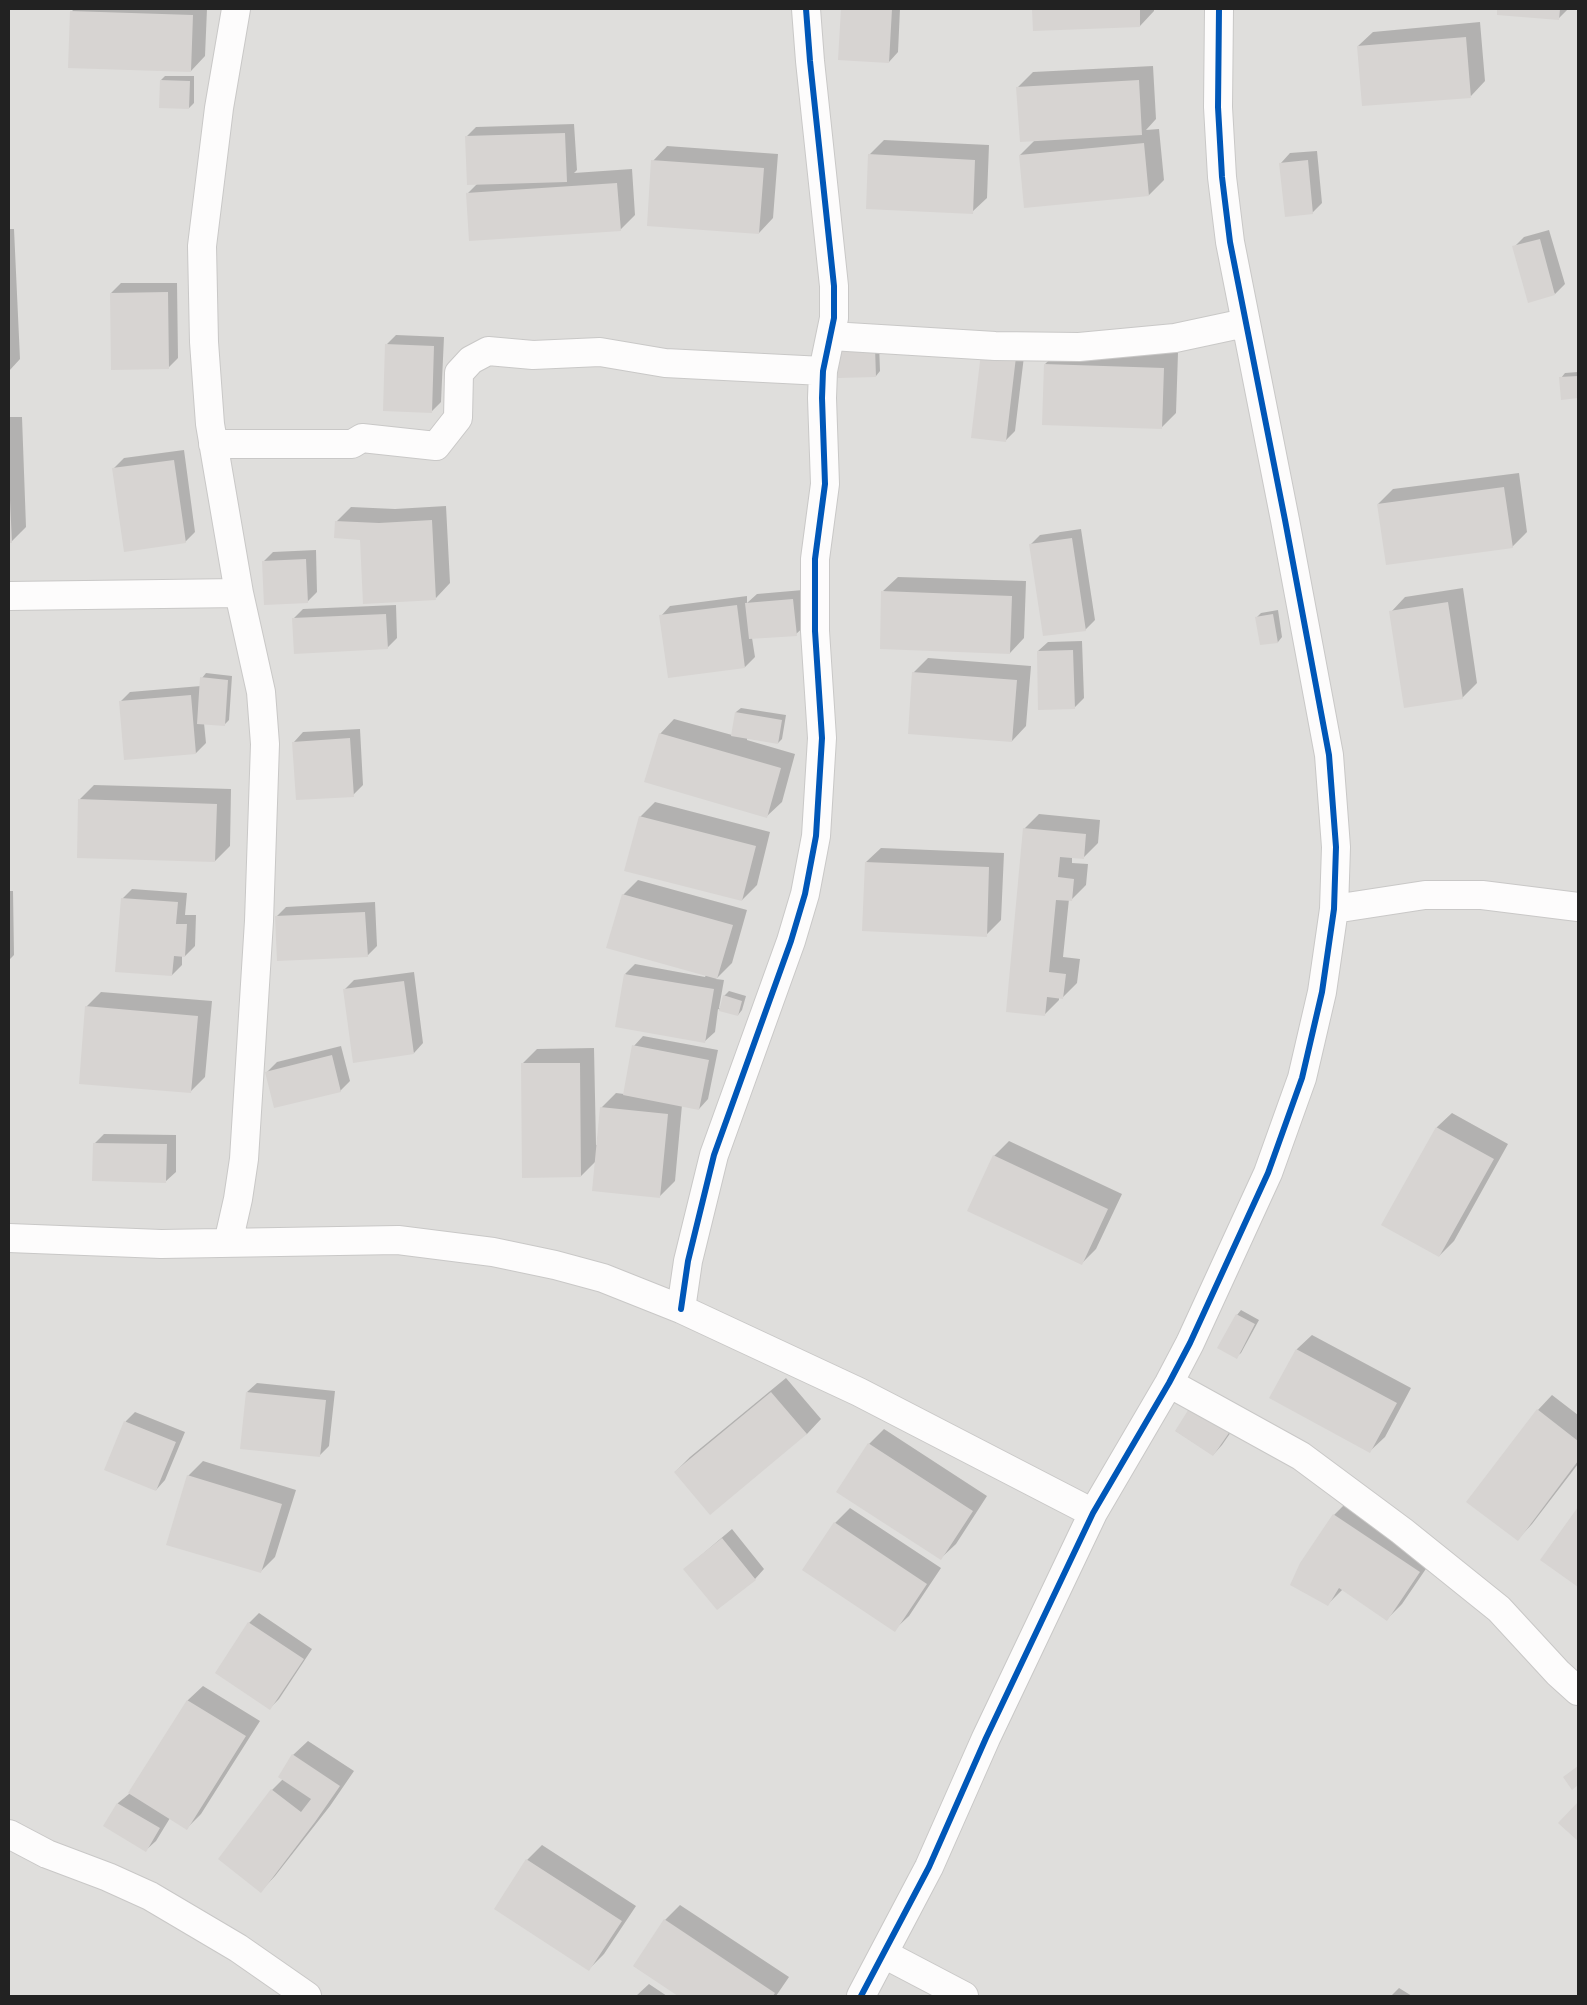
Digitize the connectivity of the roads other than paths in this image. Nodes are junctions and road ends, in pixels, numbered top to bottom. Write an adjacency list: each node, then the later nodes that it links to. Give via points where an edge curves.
1 (236, 9): 7 (street, via 219,108 202,246 204,342)
2 (806, 9): 5 (street, via 834,286 834,318)
3 (1219, 9): 4 (street, via 1218,107 1222,177 1230,242)
4 (1246, 322): 5 (street, via 1175,338 1079,347); 11 (street, via 1329,755 1336,847)
5 (830, 336): 6 (street)
6 (823, 371): 7 (street, via 665,363 600,352 533,354 488,351 471,360 459,373 458,418 436,446 362,438 352,444); 14 (street, via 825,484 815,559 815,631 822,738 816,836 806,894 791,941 714,1155 688,1261)
7 (213, 444): 8 (street)
8 (239, 594): 9 (street); 13 (street, via 261,692 265,744 259,921 244,1160)
9 (9, 596)
10 (1578, 907): 11 (street, via 1473,895 1425,895)
11 (1334, 909): 15 (street, via 1322,992 1302,1078 1268,1173 1190,1343)
12 (9, 1238): 13 (street, via 161,1244)
13 (228, 1243): 14 (street, via 398,1240 493,1252 603,1278)
14 (681, 1309): 16 (street, via 859,1392)
15 (1168, 1383): 16 (street); 17 (street, via 1301,1456 1402,1531 1499,1609)
16 (1093, 1513): 19 (street, via 986,1738 929,1867)
17 (1578, 1691)
18 (9, 1834): 20 (street, via 47,1854 150,1896 238,1948)
19 (884, 1954): 21 (street); 22 (street)
20 (307, 1996)
21 (861, 1996)
22 (964, 1996)

